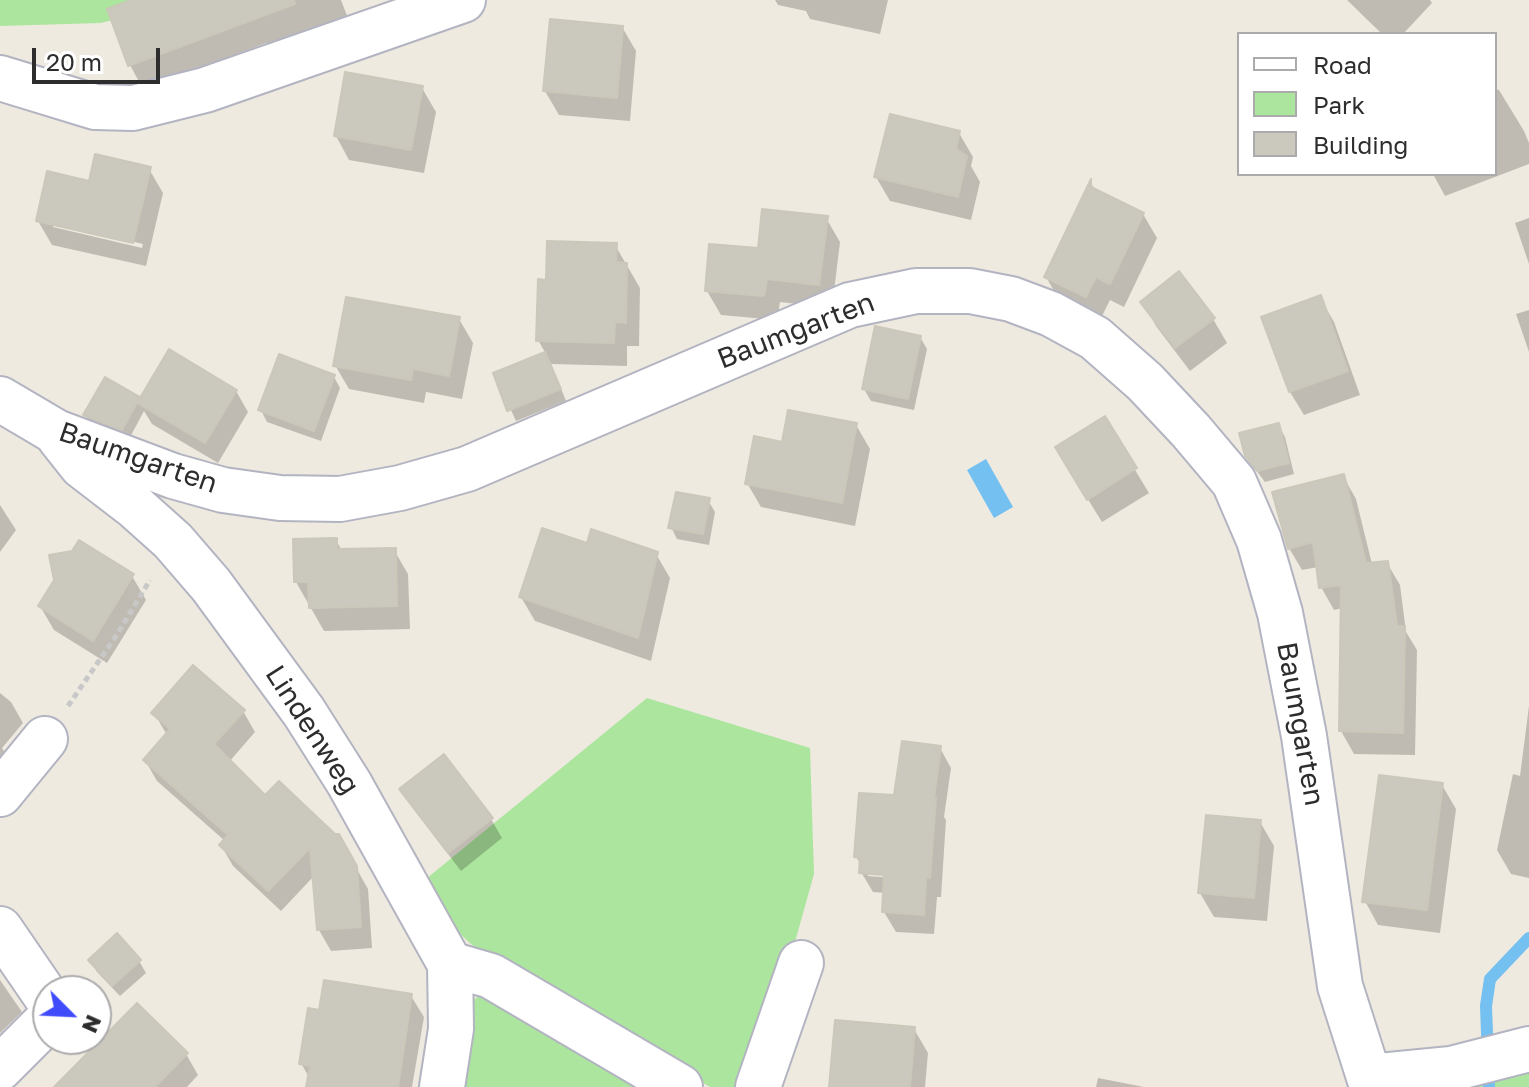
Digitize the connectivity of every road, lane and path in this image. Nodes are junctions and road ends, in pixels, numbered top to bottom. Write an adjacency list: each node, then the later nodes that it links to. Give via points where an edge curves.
1 (463, 0): 2 (street, via 205,90 133,108 95,107)
2 (0, 78)
3 (0, 399): 4 (street, Baumgarten)
4 (56, 432): 5 (street, Lindenweg, via 82,466); 15 (street, Baumgarten, via 223,490 340,499 467,469 850,305 916,291 970,291 1051,314 1095,338 1191,431 1234,482 1259,540 1280,613 1304,736 1340,986)
5 (173, 541): 6 (path); 10 (street, Lindenweg, via 304,712)
6 (45, 739): 7 (street)
7 (0, 794)
8 (0, 929): 11 (street)
9 (801, 963): 18 (street)
10 (450, 964): 16 (street, Lindenweg, via 451,1029); 17 (street, via 491,976)
11 (32, 976)
12 (32, 1036): 14 (street)
13 (1500, 1056): 15 (street, Baumgarten)
14 (0, 1068)
15 (1366, 1082)
16 (442, 1087)
17 (680, 1087)
18 (758, 1087)

